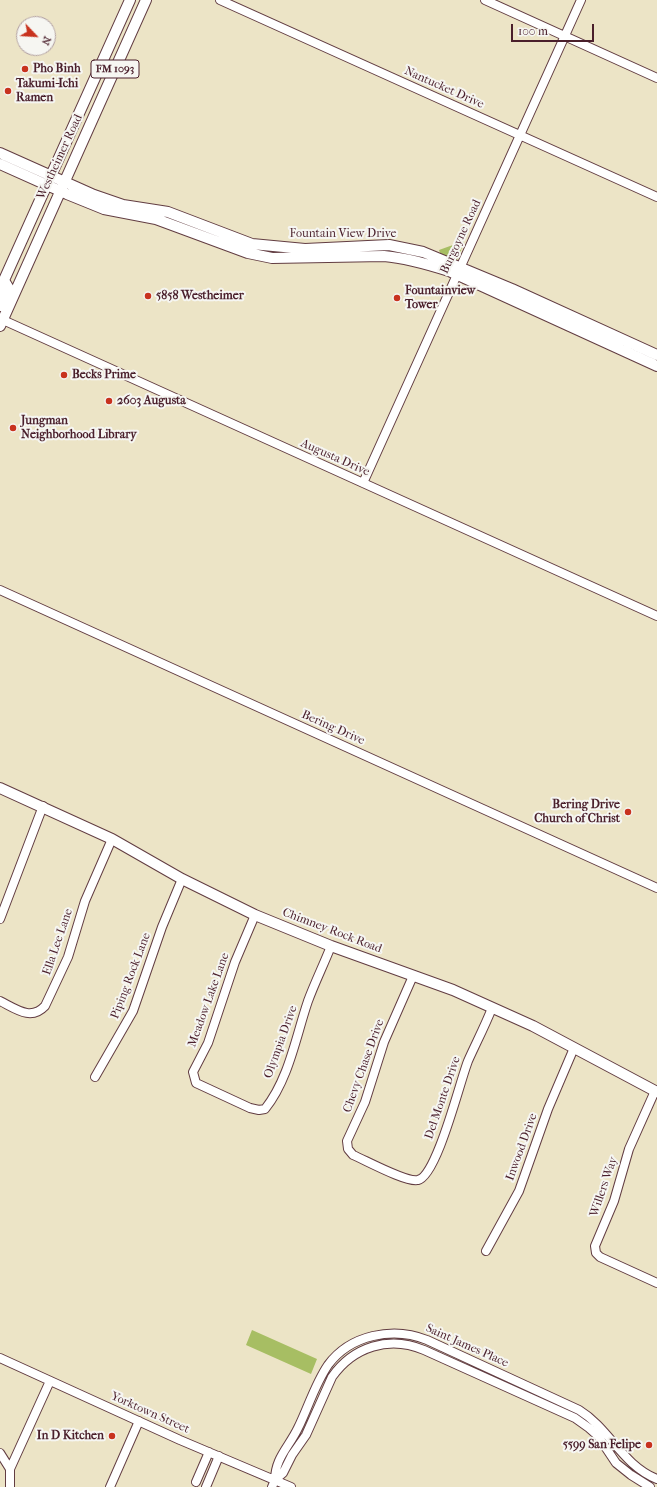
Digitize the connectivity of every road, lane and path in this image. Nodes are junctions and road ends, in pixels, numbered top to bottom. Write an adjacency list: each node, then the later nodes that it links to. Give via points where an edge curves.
1 (130, 0): 6 (main road, Westheimer Road / FM 1093)
2 (145, 0): 9 (main road, Westheimer Road / FM 1093)
3 (220, 0): 12 (street, Nantucket Drive)
4 (485, 0): 7 (street)
5 (581, 0): 7 (street, Burgoyne Road)
6 (114, 36): 8 (main road, Westheimer Road / FM 1093); 9 (main road, via 117,44 110,63)
7 (565, 36): 10 (street); 12 (street, Burgoyne Road)
8 (100, 67): 11 (main road, via 106,74 95,100); 15 (main road, Westheimer Road / FM 1093)
9 (114, 72): 11 (main road, Westheimer Road / FM 1093)
10 (657, 78)
11 (95, 113): 16 (main road, Westheimer Road / FM 1093)
12 (520, 136): 19 (street, Nantucket Drive); 24 (street, Burgoyne Road)
13 (0, 153): 15 (main road, Fountain View Drive)
14 (0, 164): 17 (main road, Fountain View Drive)
15 (51, 176): 16 (main road, Fountain View Drive); 17 (main road, Westheimer Road / FM 1093)
16 (64, 181): 18 (main road, Westheimer Road / FM 1093); 20 (main road, Fountain View Drive, via 94,195)
17 (46, 185): 18 (main road, Fountain View Drive); 25 (main road, Westheimer Road / FM 1093)
18 (59, 191): 20 (main road, Fountain View Drive, via 104,209); 27 (main road, Westheimer Road / FM 1093)
19 (657, 197)
20 (146, 213): 21 (main road, Fountain View Drive)
21 (239, 245): 22 (main road, Fountain View Drive, via 305,249); 23 (main road, Fountain View Drive, via 248,253 272,258)
22 (361, 245): 23 (main road); 24 (main road, Fountain View Drive, via 389,245 423,252)
23 (361, 256): 24 (main road, Fountain View Drive, via 402,257)
24 (459, 271): 28 (main road, Fountain View Drive); 30 (street, Burgoyne Road)
25 (2, 285): 26 (main road, via 8,287)
26 (0, 306)
27 (1, 321): 30 (street, Augusta Drive)
28 (650, 356): 29 (main road, Fountain View Drive)
29 (657, 366)
30 (363, 483): 32 (street, Augusta Drive)
31 (0, 590): 37 (street, Bering Drive)
32 (657, 616)
33 (0, 788): 34 (main road, Chimney Rock Road)
34 (43, 806): 35 (main road, Chimney Rock Road); 39 (street)
35 (112, 838): 36 (main road, Chimney Rock Road); 42 (street, Ella Lee Lane, via 85,901 68,957 45,1006 33,1015)
36 (182, 880): 38 (main road, Chimney Rock Road); 45 (street, Piping Rock Lane, via 162,927 133,1011)
37 (657, 888)
38 (255, 915): 40 (main road, Chimney Rock Road); 47 (street, Meadow Lake Lane, via 235,962 208,1043 193,1072 196,1083)
39 (0, 919)
40 (331, 946): 41 (main road, Chimney Rock Road); 47 (street, Olympia Drive, via 271,1101 265,1109 259,1110)
41 (413, 976): 43 (main road, Chimney Rock Road); 48 (street, Chevy Chase Drive, via 384,1042 365,1102 347,1141 348,1149 353,1154)
42 (0, 1001)
43 (492, 1008): 44 (main road, Chimney Rock Road); 48 (street, Del Monte Drive, via 467,1066 444,1137 425,1176 420,1180 412,1180)
44 (574, 1048): 46 (main road, Chimney Rock Road); 49 (street, Inwood Drive, via 548,1109 519,1191)
45 (95, 1078)
46 (656, 1092): 50 (street, Willers Way, via 629,1149 614,1201 595,1246 600,1257)
47 (228, 1099)
48 (383, 1169)
49 (486, 1251)
50 (657, 1283)
51 (384, 1334): 52 (street); 55 (street, Saint James Place, via 417,1336); 57 (street, Saint James Place, via 359,1340 346,1348 324,1372)
52 (386, 1344): 56 (street, Saint James Place, via 413,1345); 58 (street, Saint James Place, via 362,1350 345,1361 332,1377)
53 (0, 1358): 54 (street, Yorktown Street)
54 (50, 1381): 59 (street, Yorktown Street); 65 (street)
55 (515, 1381): 56 (street, Saint James Place); 60 (street, Saint James Place, via 579,1410 593,1418)
56 (513, 1390): 61 (street, Saint James Place, via 575,1418)
57 (314, 1394): 58 (street); 68 (street, via 275,1468)
58 (322, 1398): 68 (street, via 306,1435)
59 (139, 1421): 62 (street, Yorktown Street); 70 (street)
60 (604, 1430): 61 (street); 66 (street, Saint James Place, via 632,1464)
61 (598, 1436): 73 (street, Saint James Place, via 616,1462)
62 (209, 1452): 64 (street, Yorktown Street); 67 (street)
63 (0, 1453): 65 (street)
64 (219, 1456): 68 (street, Yorktown Street); 71 (street)
65 (10, 1469): 69 (street)
66 (657, 1479)
67 (196, 1482)
68 (274, 1484): 72 (street, Yorktown Street)
69 (10, 1487)
70 (110, 1487)
71 (206, 1487)
72 (291, 1487)
73 (650, 1487)

